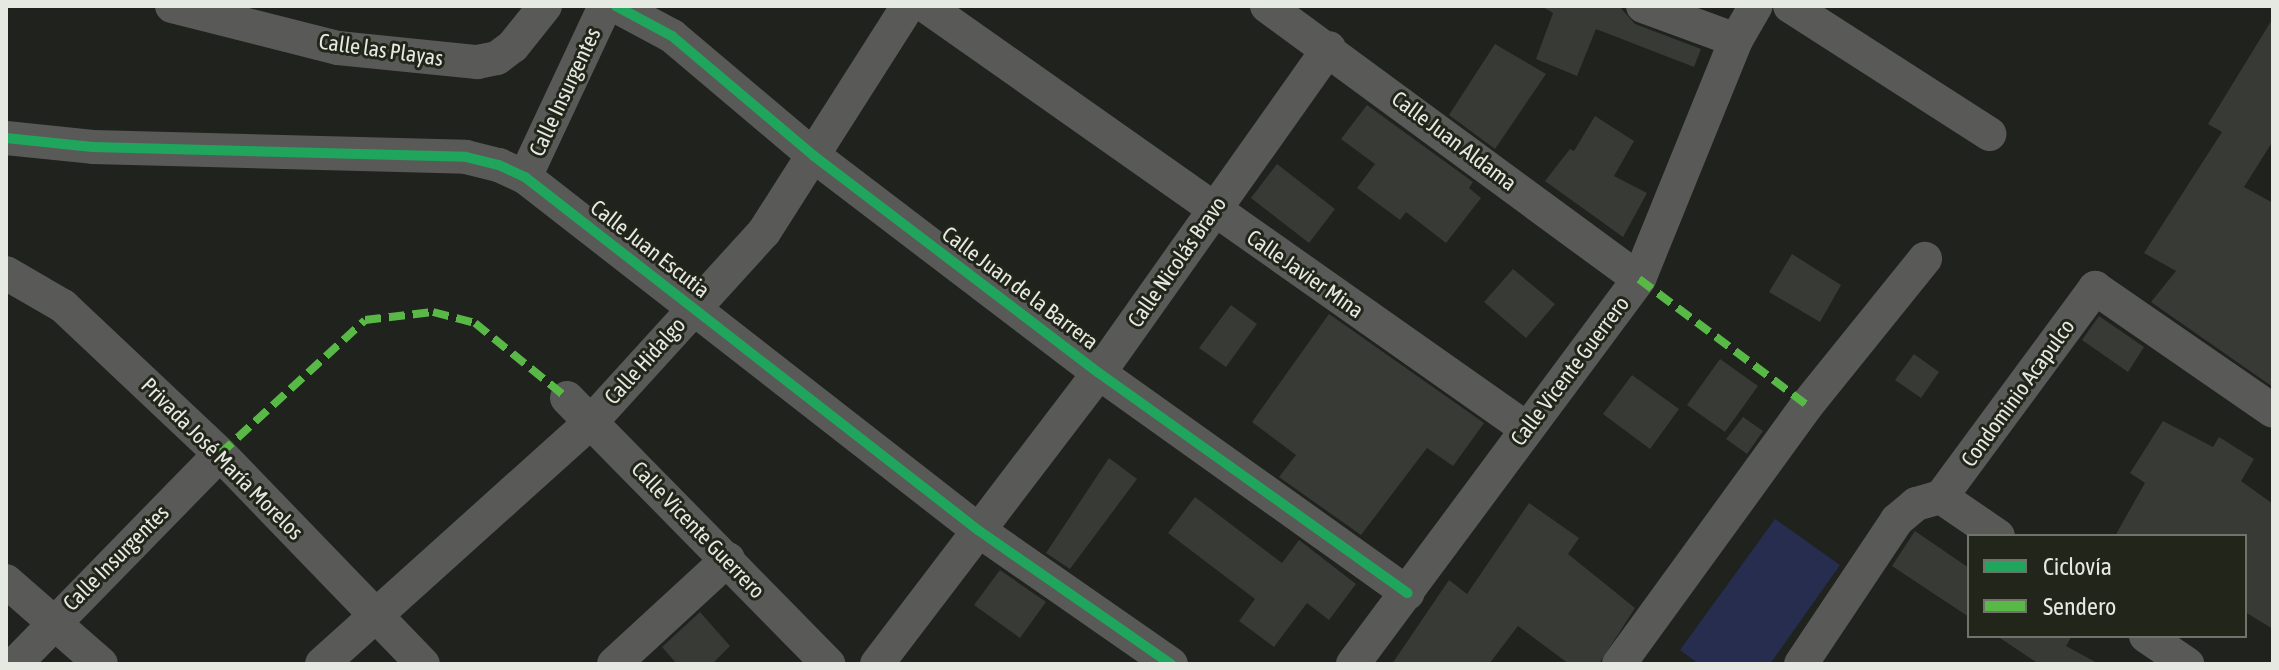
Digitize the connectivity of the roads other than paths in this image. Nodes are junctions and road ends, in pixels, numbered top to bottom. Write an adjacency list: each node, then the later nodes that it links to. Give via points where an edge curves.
1 (172, 6): 2 (street, Calle las Playas, via 338,48 477,62 497,58)
2 (545, 6)
3 (605, 6): 16 (street, Calle Insurgentes)
4 (616, 6): 15 (street, Calle Juan de la Barrera, via 672,36)
5 (908, 6): 15 (street, Calle Hidalgo)
6 (926, 6): 17 (street, Calle Javier Mina)
7 (1267, 6): 12 (street, Calle Juan Aldama)
8 (1643, 6): 11 (street)
9 (1756, 6): 11 (street, Calle Vicente Guerrero)
10 (1790, 6): 13 (street)
11 (1736, 40): 20 (street, Calle Vicente Guerrero)
12 (1329, 48): 17 (street, Calle Nicolás Bravo); 20 (street, Calle Juan Aldama)
13 (1989, 134)
14 (6, 138): 16 (street, Calle Juan Escutia, via 93,147 466,157)
15 (814, 156): 21 (street, Calle Hidalgo, via 764,232); 22 (street, Calle Juan de la Barrera)
16 (525, 177): 21 (street, Calle Juan Escutia)
17 (1213, 209): 22 (street, Calle Nicolás Bravo); 26 (street, Calle Javier Mina)
18 (1925, 259): 47 (street, via 1807,405)
19 (6, 273): 27 (street, Privada José María Morelos, via 63,306)
20 (1639, 279): 26 (street, Calle Vicente Guerrero)
21 (693, 308): 25 (street, Calle Hidalgo); 29 (street, Calle Juan Escutia)
22 (1099, 373): 29 (street, Calle Nicolás Bravo); 33 (street, Calle Juan de la Barrera)
23 (567, 398): 25 (street, Calle Vicente Guerrero)
24 (2273, 411): 28 (street, Condominio Acapulco, via 2095,288)
25 (591, 422): 31 (street, Calle Vicente Guerrero); 34 (street, Calle Hidalgo)
26 (1527, 429): 33 (street, Calle Vicente Guerrero)
27 (220, 454): 34 (street, Privada José María Morelos); 35 (street, Calle Insurgentes)
28 (1941, 497): 30 (street); 48 (street, via 1916,504 1897,520)
29 (978, 530): 45 (street, Calle Nicolás Bravo); 46 (street, Calle Juan Escutia)
30 (1995, 534)
31 (728, 559): 43 (street); 44 (street, Calle Vicente Guerrero)
32 (6, 581): 35 (street)
33 (1407, 593): 38 (street, Calle Vicente Guerrero)
34 (376, 615): 41 (street, Calle Hidalgo); 42 (street, Privada José María Morelos)
35 (53, 621): 39 (street, Calle Insurgentes); 40 (street)
36 (2149, 638): 37 (street)
37 (2180, 662)
38 (1355, 663)
39 (15, 664)
40 (101, 664)
41 (322, 664)
42 (423, 664)
43 (614, 664)
44 (828, 664)
45 (877, 664)
46 (1171, 664)
47 (1619, 664)
48 (1801, 664)

